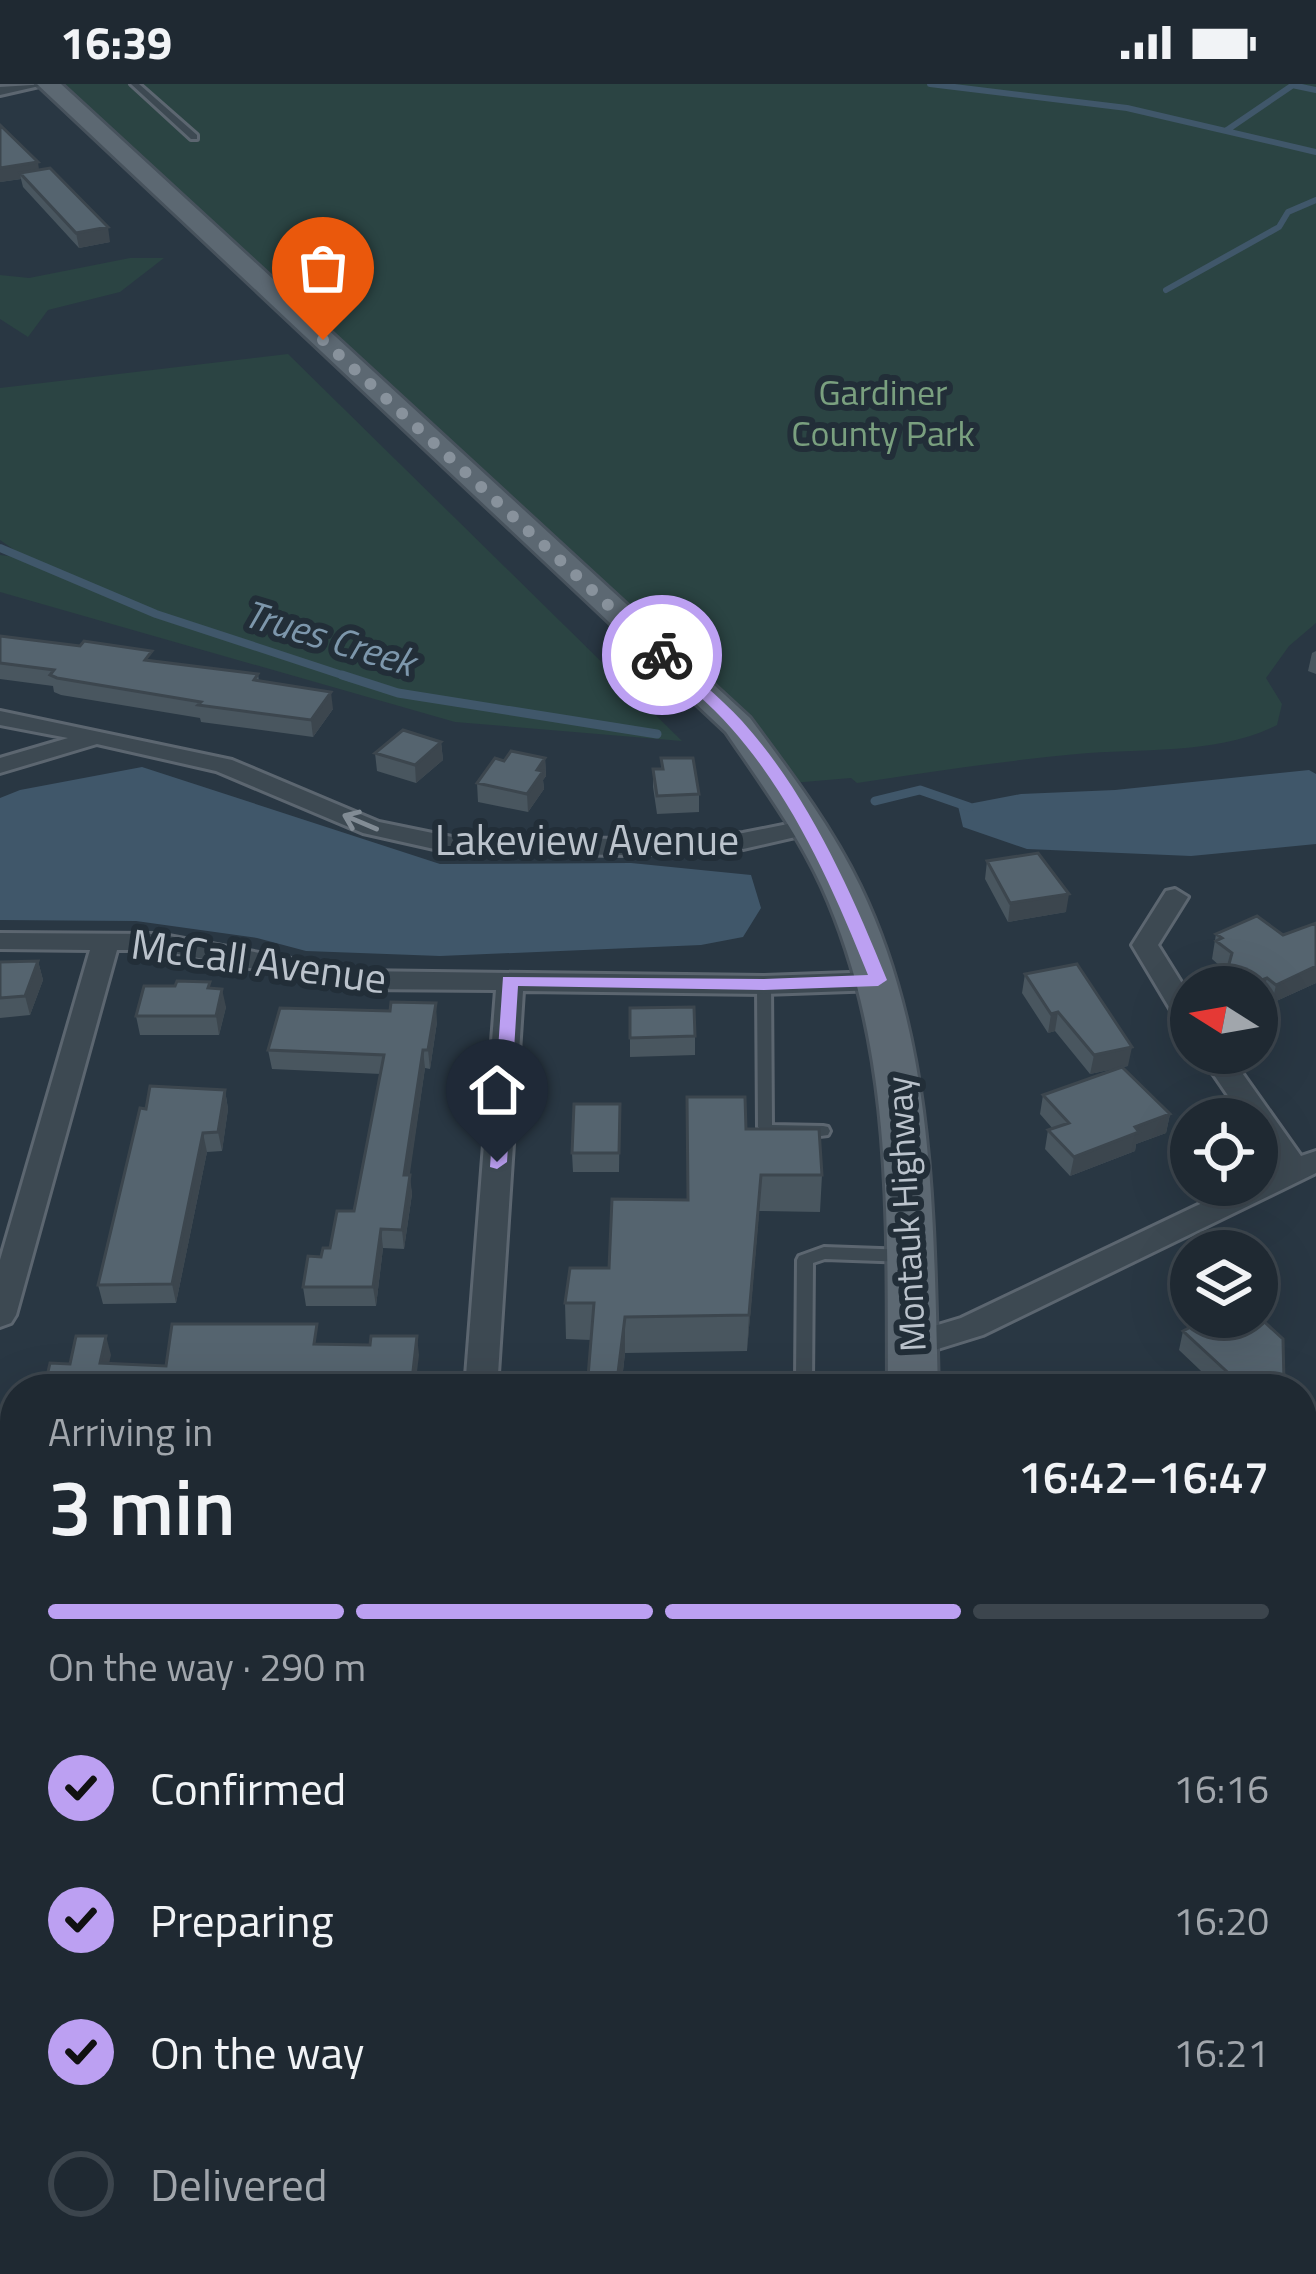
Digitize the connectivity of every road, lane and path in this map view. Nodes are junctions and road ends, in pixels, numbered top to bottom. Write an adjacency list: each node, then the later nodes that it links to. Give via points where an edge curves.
1 (44, 84): 3 (street); 8 (main road, Montauk Highway, via 738,725)
2 (135, 84): 4 (lane)
3 (0, 91)
4 (194, 137)
5 (0, 718): 6 (street, Lakeview Avenue)
6 (96, 736): 7 (street, Lakeview Avenue); 8 (street, Lakeview Avenue, one-way to 6, via 698,844 452,845 372,828 223,764)
7 (0, 766)
8 (808, 827): 12 (main road, Montauk Highway)
9 (1175, 897): 15 (street, via 1144,945)
10 (106, 940): 11 (street, McCall Avenue); 13 (street, McCall Avenue, via 158,942 356,980); 20 (street)
11 (0, 941)
12 (878, 980): 14 (street, McCall Avenue); 19 (main road, Montauk Highway, via 904,1096)
13 (510, 981): 14 (street, McCall Avenue); 22 (street)
14 (764, 985): 17 (lane, via 766,1127)
15 (1170, 987)
16 (1230, 1074): 18 (street)
17 (823, 1131)
18 (1306, 1166): 21 (street, via 972,1327)
19 (910, 1256): 21 (main road, Montauk Highway); 23 (lane, via 824,1253 806,1260)
20 (0, 1315)
21 (912, 1367)
22 (482, 1374)
23 (804, 1374)

